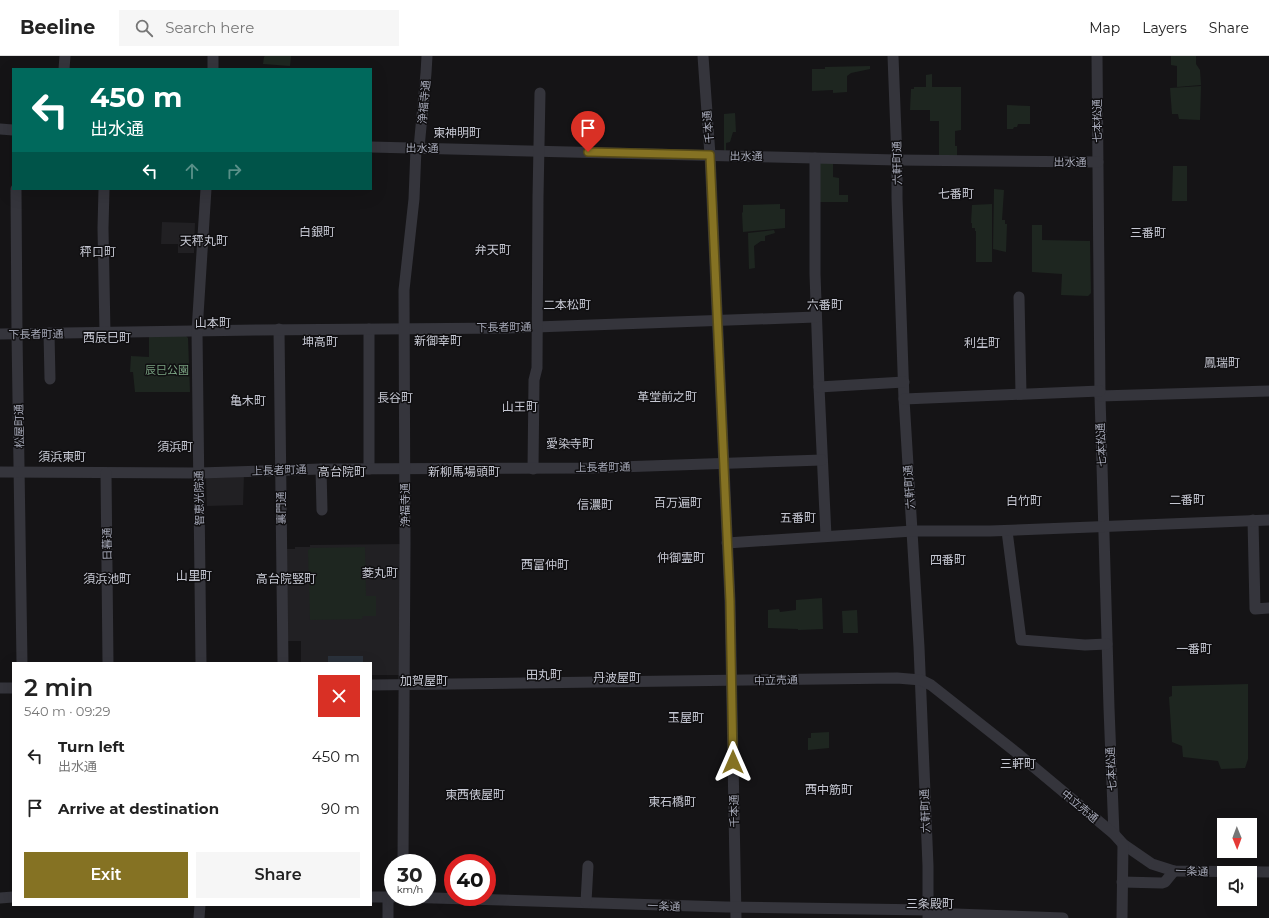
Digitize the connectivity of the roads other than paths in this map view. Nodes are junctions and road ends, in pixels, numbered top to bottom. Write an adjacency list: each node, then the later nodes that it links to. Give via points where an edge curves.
1 (65, 56): 7 (street)
2 (213, 56): 8 (street)
3 (427, 56): 13 (street, 浄福寺通)
4 (703, 56): 15 (street, 千本通)
5 (893, 56): 17 (street, 六軒町通)
6 (1097, 56): 18 (street, 七本松通)
7 (64, 68)
8 (213, 68)
9 (540, 93): 14 (street)
10 (0, 129): 11 (street)
11 (12, 130)
12 (372, 146): 13 (street, 出水通)
13 (418, 148): 14 (street, 出水通); 26 (street, 浄福寺通, via 404,290)
14 (539, 150): 15 (street, 出水通); 25 (street)
15 (710, 155): 16 (street, 出水通); 24 (street, 千本通)
16 (815, 158): 17 (street, 出水通); 23 (street)
17 (897, 160): 18 (street, 出水通); 35 (street, 六軒町通)
18 (1098, 162): 39 (street, 七本松通)
19 (16, 190): 33 (street, 松屋町通)
20 (104, 190): 30 (street)
21 (206, 190): 29 (street, 智恵光院通)
22 (1019, 297): 38 (street)
23 (816, 317): 24 (street, 下長者町通); 36 (street)
24 (718, 321): 25 (street, 下長者町通); 42 (street, 千本通)
25 (536, 326): 26 (street, 下長者町通); 46 (street)
26 (404, 328): 28 (street, 下長者町通); 45 (street, 浄福寺通)
27 (279, 329): 28 (street, 下長者町通); 29 (street, 下長者町通); 47 (street, 裏門通)
28 (369, 329): 44 (street)
29 (197, 331): 30 (street, 下長者町通); 51 (street, 智恵光院通)
30 (105, 332): 31 (street, 下長者町通)
31 (49, 333): 33 (street, 下長者町通); 34 (street)
32 (0, 334): 33 (street, 下長者町通)
33 (17, 334): 49 (street, 松屋町通)
34 (50, 379)
35 (904, 382): 36 (street); 40 (street, 六軒町通)
36 (819, 387): 41 (street)
37 (1269, 391): 39 (street)
38 (1021, 394): 39 (street); 40 (street)
39 (1100, 394): 55 (street, 七本松通)
40 (904, 399): 57 (street, 六軒町通)
41 (822, 460): 42 (street, 上長者町通); 58 (street)
42 (725, 464): 46 (street, 上長者町通); 59 (street, 千本通)
43 (321, 469): 44 (street, 上長者町通); 47 (street, 上長者町通); 52 (street)
44 (370, 469): 45 (street, 上長者町通)
45 (405, 469): 46 (street, 上長者町通); 69 (street, 浄福寺通)
46 (533, 469)
47 (281, 470): 51 (street, 上長者町通); 65 (street, 裏門通)
48 (0, 472): 49 (street, 上長者町通)
49 (19, 472): 50 (street, 上長者町通); 62 (street, 松屋町通)
50 (106, 473): 51 (street, 上長者町通); 63 (street, 日暮通)
51 (199, 473): 64 (street, 智恵光院通)
52 (322, 510)
53 (1253, 520): 54 (street); 55 (street); 60 (street, via 1255,609)
54 (1269, 520)
55 (1104, 526): 56 (street); 61 (street, 七本松通)
56 (1007, 531): 57 (street); 61 (street, via 1021,640 1085,645)
57 (912, 532): 58 (street); 66 (street, 六軒町通)
58 (826, 536): 59 (street)
59 (727, 543): 67 (street, 千本通)
60 (1269, 608)
61 (1107, 644): 72 (street, 七本松通)
62 (22, 662)
63 (108, 662)
64 (201, 662)
65 (283, 662)
66 (921, 680): 67 (street, 中立売通, via 897,678); 72 (street, 中立売通, via 931,685 1017,753); 88 (street, 六軒町通)
67 (732, 681): 69 (street, 中立売通); 87 (street, 千本通)
68 (372, 685): 69 (street, 中立売通)
69 (404, 685): 74 (street, 浄福寺通)
70 (0, 688): 71 (street)
71 (12, 688)
72 (1114, 834): 73 (street, 中立売通)
73 (1123, 844): 76 (street, 一条通, via 1152,864); 78 (street)
74 (403, 854)
75 (588, 866): 84 (street)
76 (1174, 871): 77 (street, 一条通); 78 (street, via 1162,883)
77 (1269, 872)
78 (1122, 882): 94 (street)
79 (12, 897): 82 (street)
80 (372, 897): 81 (street)
81 (384, 897)
82 (0, 898)
83 (436, 898): 84 (street, 一条通)
84 (586, 902): 87 (street, 一条通)
85 (200, 906): 91 (street)
86 (390, 906): 92 (street)
87 (735, 913): 88 (street, 一条通)
88 (928, 914): 89 (street, 一条通)
89 (983, 917): 90 (street, 一条通)
90 (1019, 917): 93 (street, 一条通)
91 (199, 918)
92 (388, 918)
93 (1063, 918)
94 (1122, 918)

